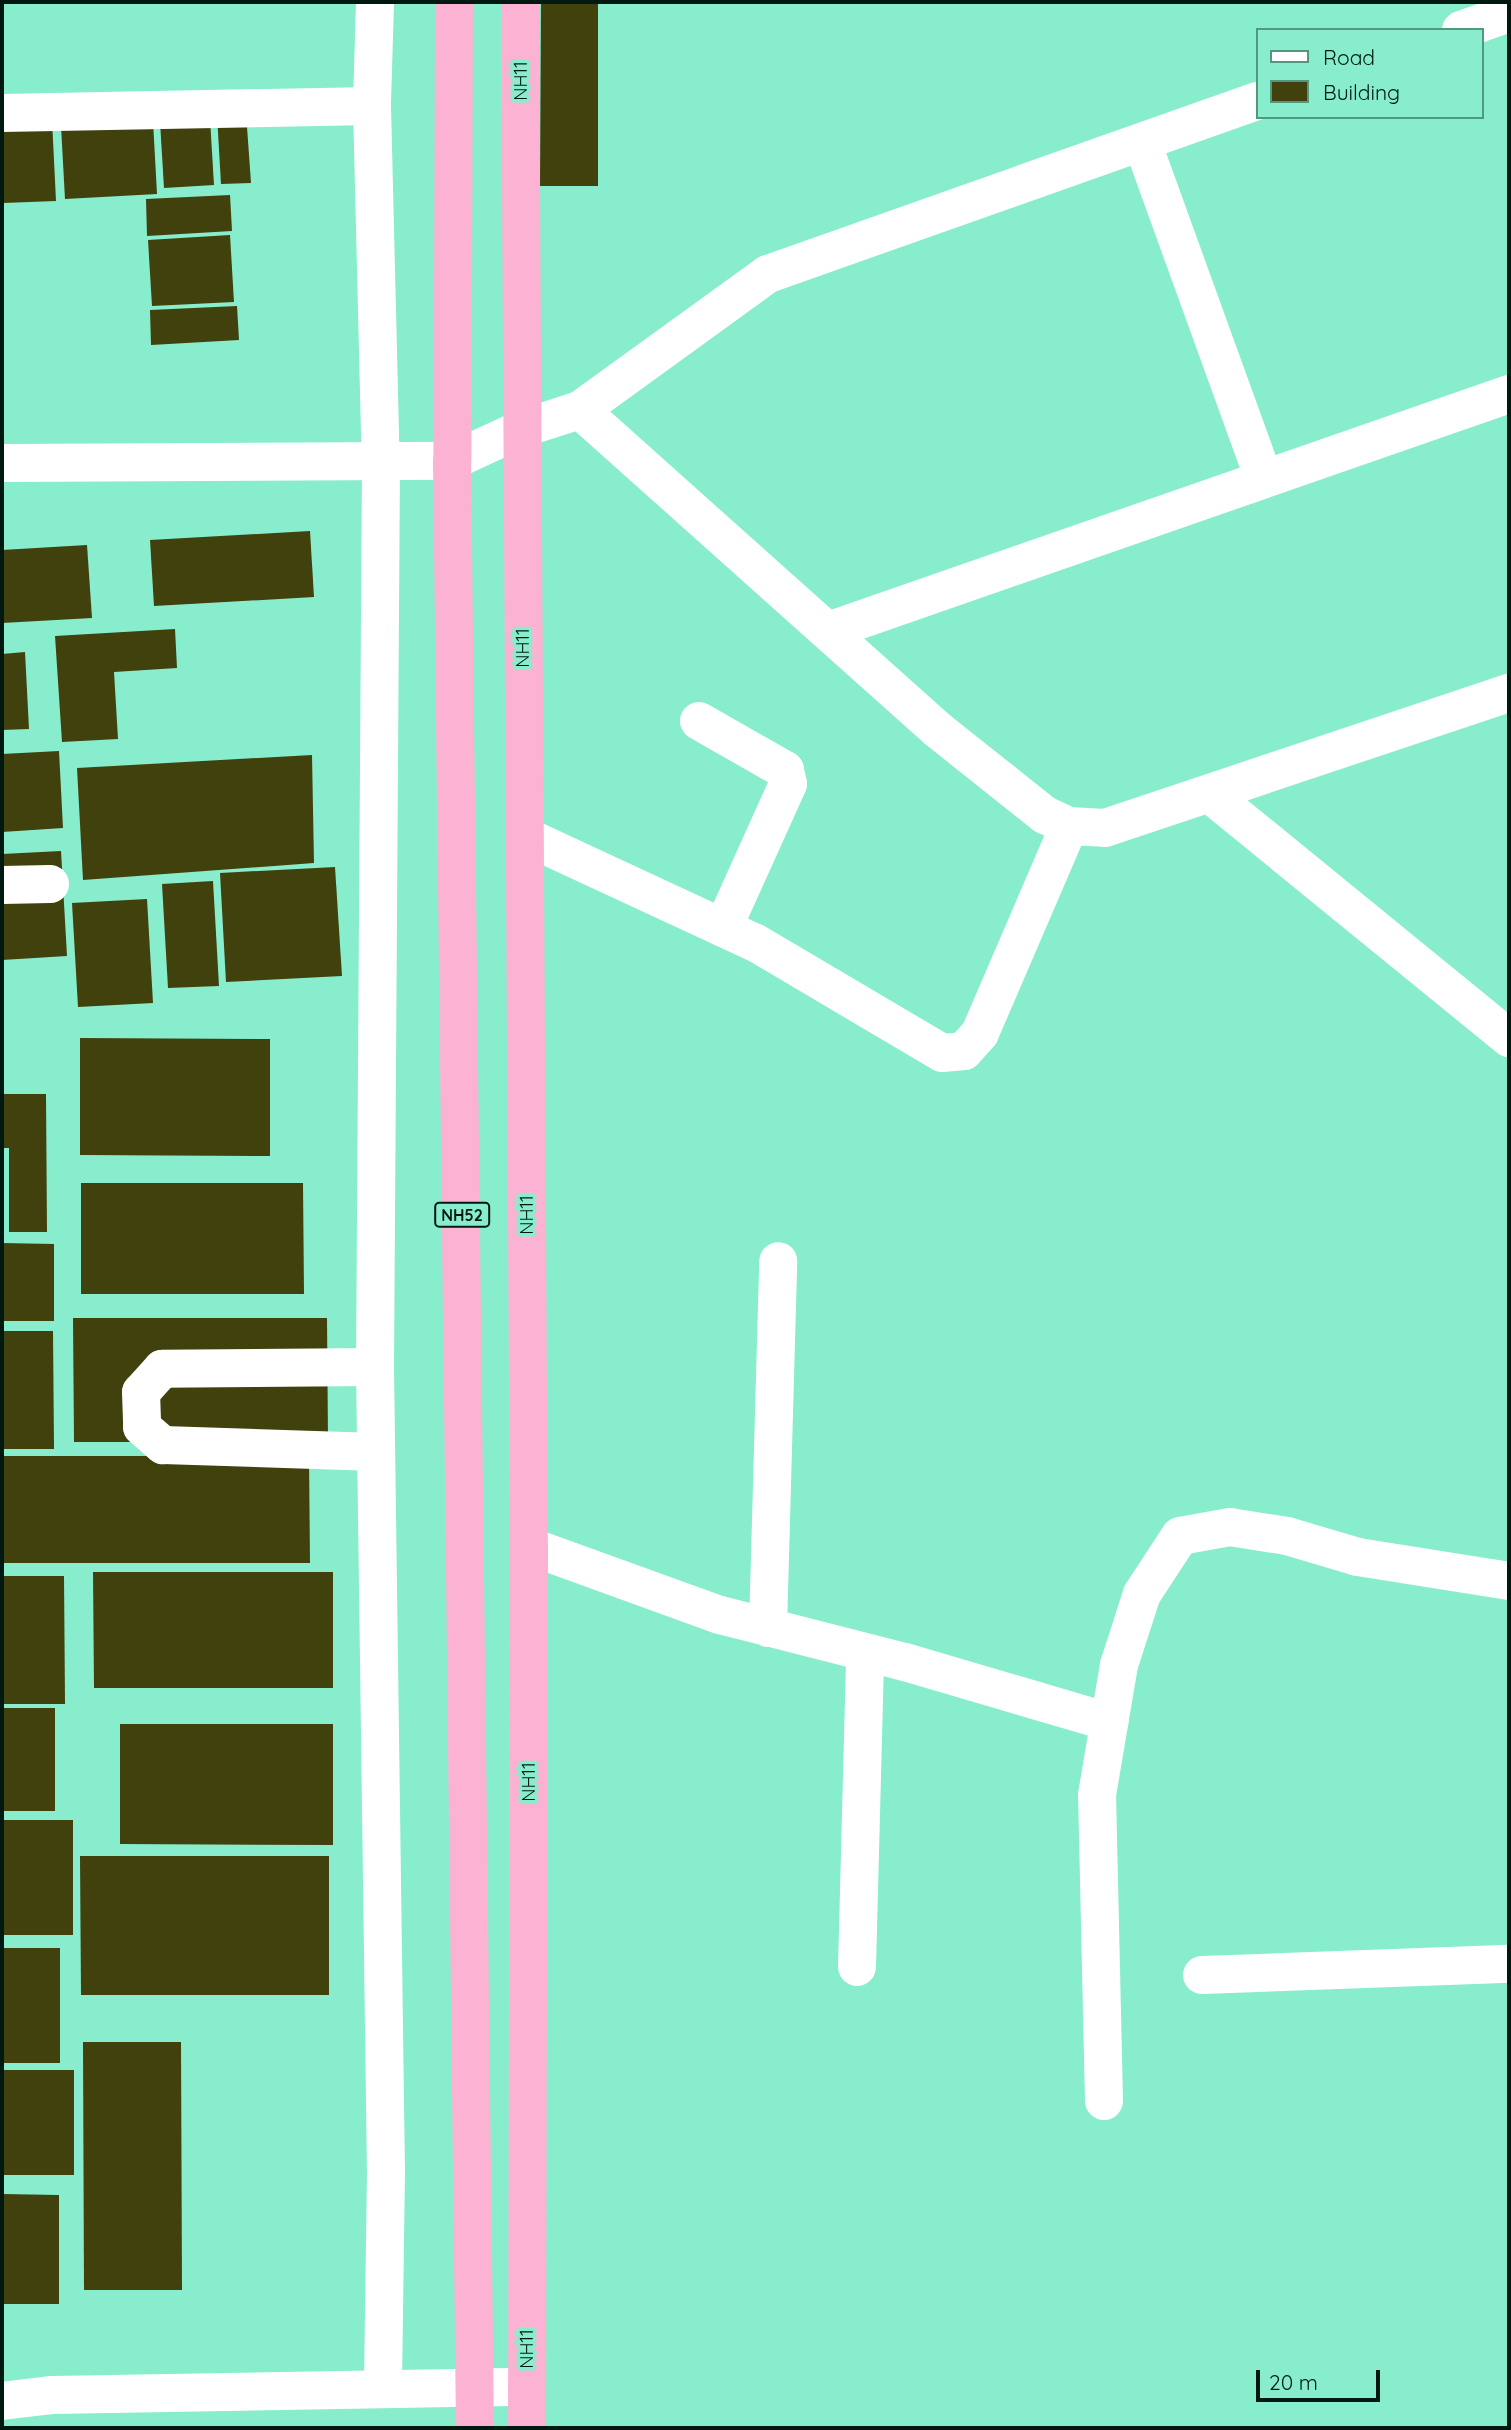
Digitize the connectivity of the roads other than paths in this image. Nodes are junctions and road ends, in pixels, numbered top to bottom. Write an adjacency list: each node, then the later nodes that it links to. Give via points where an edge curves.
1 (375, 2): 7 (street)
2 (454, 2): 13 (highway, NH52)
3 (520, 2): 12 (highway, NH11)
4 (1509, 13): 5 (street)
5 (1467, 28)
6 (1256, 102): 9 (street)
7 (372, 106): 8 (street); 15 (street)
8 (2, 113)
9 (1142, 142): 11 (street, via 768,274); 16 (street)
10 (1509, 394): 16 (street)
11 (580, 410): 12 (street); 17 (street)
12 (522, 429): 13 (street); 22 (highway, NH11)
13 (452, 461): 15 (street); 39 (highway, NH52)
14 (2, 463): 15 (street)
15 (381, 463): 28 (street)
16 (1264, 479): 17 (street)
17 (831, 630): 21 (street, via 938,730 1045,815)
18 (1509, 693): 20 (street)
19 (699, 720): 25 (street, via 785,770 788,784)
20 (1210, 795): 21 (street, via 1105,828); 26 (street)
21 (1069, 826): 25 (street, via 980,1033 964,1051 942,1053)
22 (525, 836): 25 (street); 30 (highway, NH11)
23 (50, 884): 24 (street)
24 (2, 885)
25 (723, 928)
26 (1501, 1020)
27 (778, 1261): 32 (street)
28 (375, 1367): 29 (street); 29 (street, via 162,1369 141,1392 142,1427 163,1445)
29 (376, 1452): 41 (street, via 386,2170)
30 (529, 1546): 32 (street); 40 (highway, NH11)
31 (1509, 1581): 34 (street, via 1358,1557 1287,1536 1230,1527 1180,1536 1142,1594 1119,1665)
32 (768, 1628): 33 (street)
33 (865, 1653): 34 (street); 36 (street)
34 (1109, 1722): 38 (street, via 1097,1795)
35 (1509, 1964): 37 (street)
36 (858, 1967)
37 (1202, 1975)
38 (1104, 2101)
39 (476, 2387): 40 (street); 41 (street); 43 (highway, NH52)
40 (527, 2387): 44 (highway, NH11)
41 (383, 2389): 42 (street, via 51,2395)
42 (2, 2401)
43 (475, 2428)
44 (527, 2428)

